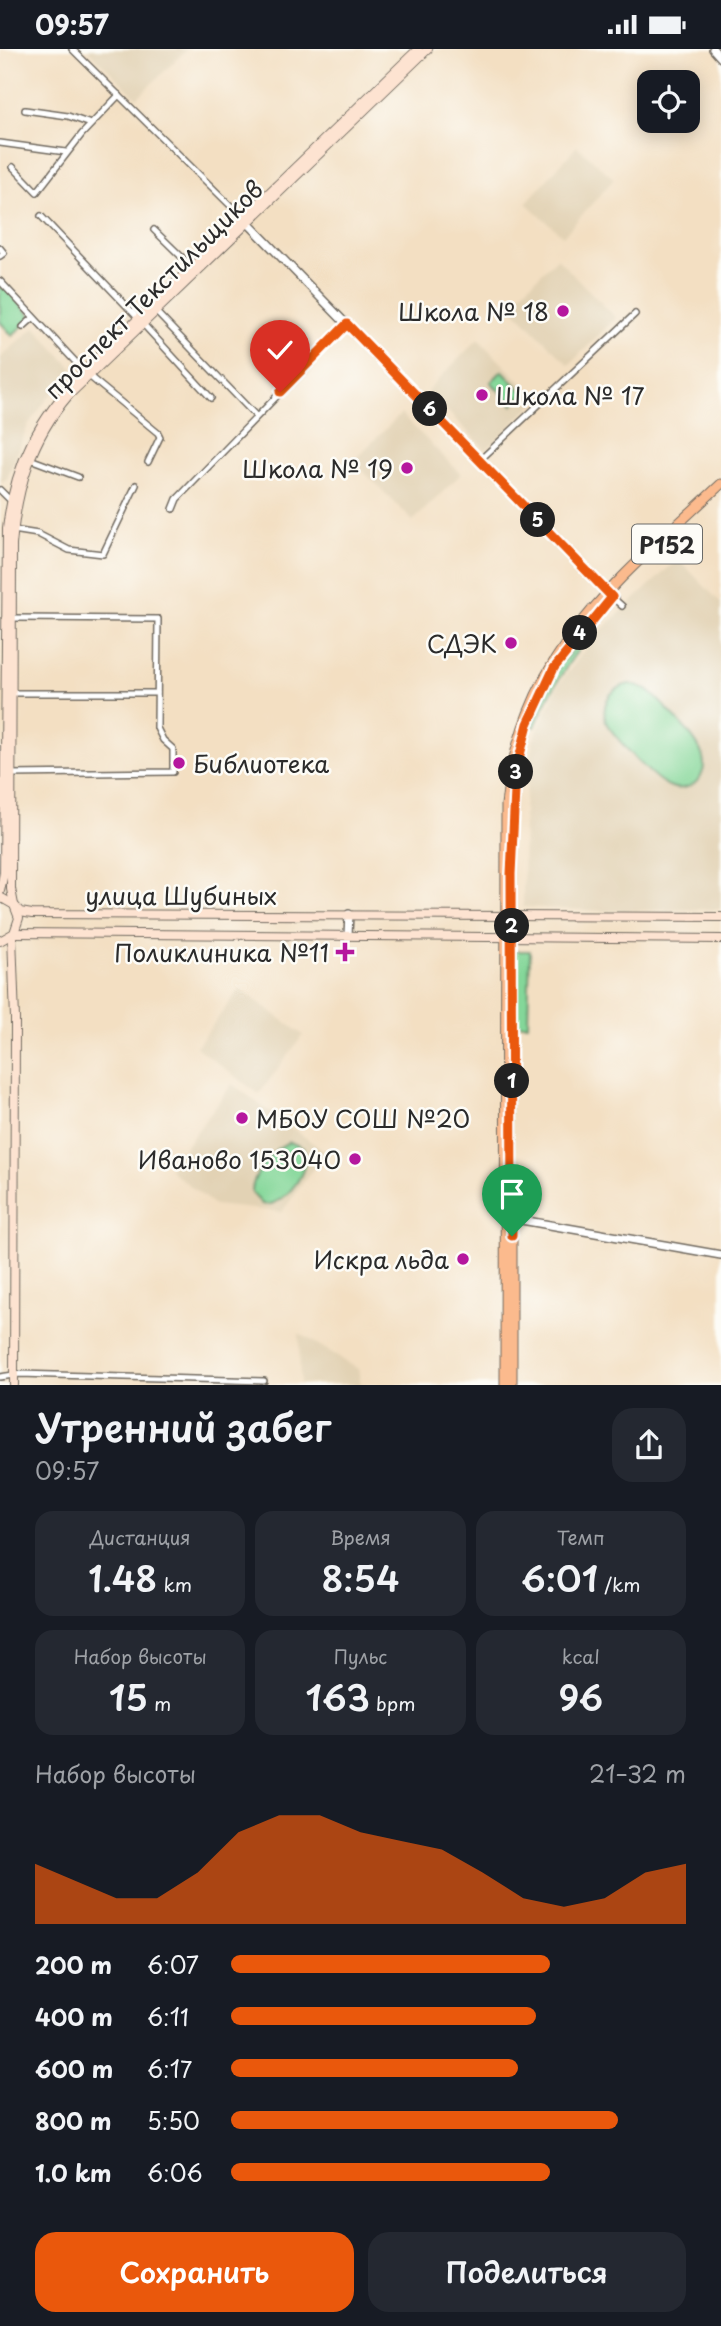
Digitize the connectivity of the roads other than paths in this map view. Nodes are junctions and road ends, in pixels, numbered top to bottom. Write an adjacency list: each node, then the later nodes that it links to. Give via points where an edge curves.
1 (418, 49): 13 (main road, проспект Текстильщиков)
2 (428, 49): 13 (main road, проспект Текстильщиков)
3 (713, 49): 5 (street)
4 (74, 50): 6 (street)
5 (721, 58)
6 (119, 95): 8 (street); 13 (street)
7 (25, 110): 8 (street)
8 (91, 124): 10 (street)
9 (0, 143): 10 (street)
10 (66, 152): 11 (street, via 37,192)
11 (13, 167)
12 (41, 216): 20 (street)
13 (246, 221): 15 (main road, проспект Текстильщиков); 17 (main road, проспект Текстильщиков); 21 (street)
14 (154, 230): 15 (street)
15 (192, 268): 20 (main road, проспект Текстильщиков)
16 (0, 281): 19 (street)
17 (156, 311): 20 (main road, проспект Текстильщиков); 25 (street)
18 (635, 314): 27 (street)
19 (33, 318): 22 (street); 23 (street)
20 (141, 321): 23 (main road, проспект Текстильщиков); 24 (street)
21 (347, 324): 25 (street); 27 (street)
22 (23, 327)
23 (86, 374): 26 (main road, проспект Текстильщиков, via 55,411); 28 (street, via 158,433); 34 (main road, проспект Текстильщиков, via 55,402 38,428 23,459)
24 (211, 398)
25 (256, 416): 35 (street, via 177,499)
26 (30, 459): 29 (street); 34 (main road, проспект Текстильщиков)
27 (480, 460): 38 (street)
28 (148, 463)
29 (78, 477)
30 (721, 484): 38 (main road, Р152)
31 (135, 485): 36 (street, via 103,554 69,550 38,534)
32 (0, 490): 34 (street)
33 (721, 492): 38 (main road, Р152)
34 (13, 502): 36 (main road, проспект Текстильщиков); 37 (main road, проспект Текстильщиков)
35 (173, 509)
36 (13, 530): 37 (main road, проспект Текстильщиков)
37 (6, 545): 40 (main road, проспект Текстильщиков)
38 (610, 595): 39 (street); 49 (main road, Р152, via 554,668 524,738 512,804)
39 (622, 606)
40 (6, 618): 41 (street, via 158,618); 42 (main road, проспект Текстильщиков)
41 (157, 693): 42 (street); 43 (street, via 157,728 173,749 173,772)
42 (6, 694): 43 (main road, проспект Текстильщиков)
43 (6, 774): 44 (main road, проспект Текстильщиков); 47 (main road, проспект Текстильщиков)
44 (2, 830): 45 (main road, проспект Текстильщиков, via 4,885)
45 (0, 891)
46 (0, 897): 47 (main road, улица Шубиных)
47 (15, 906): 48 (main road, улица Шубиных, via 32,915); 51 (main road, проспект Текстильщиков, via 19,922)
48 (349, 914): 49 (main road, улица Шубиных); 52 (street)
49 (509, 915): 50 (main road, улица Шубиных); 53 (main road, Р152)
50 (721, 918)
51 (13, 934): 52 (main road, улица Шубиных); 55 (main road); 59 (main road)
52 (348, 935): 53 (main road, улица Шубиных)
53 (509, 936): 54 (main road, улица Шубиных); 56 (main road, Р152)
54 (721, 939)
55 (0, 941)
56 (509, 1218): 57 (street); 61 (main road, Р152); 62 (main road, Р152)
57 (721, 1255)
58 (0, 1377): 59 (street)
59 (14, 1380): 60 (street)
60 (264, 1381)
61 (505, 1384)
62 (512, 1384)

